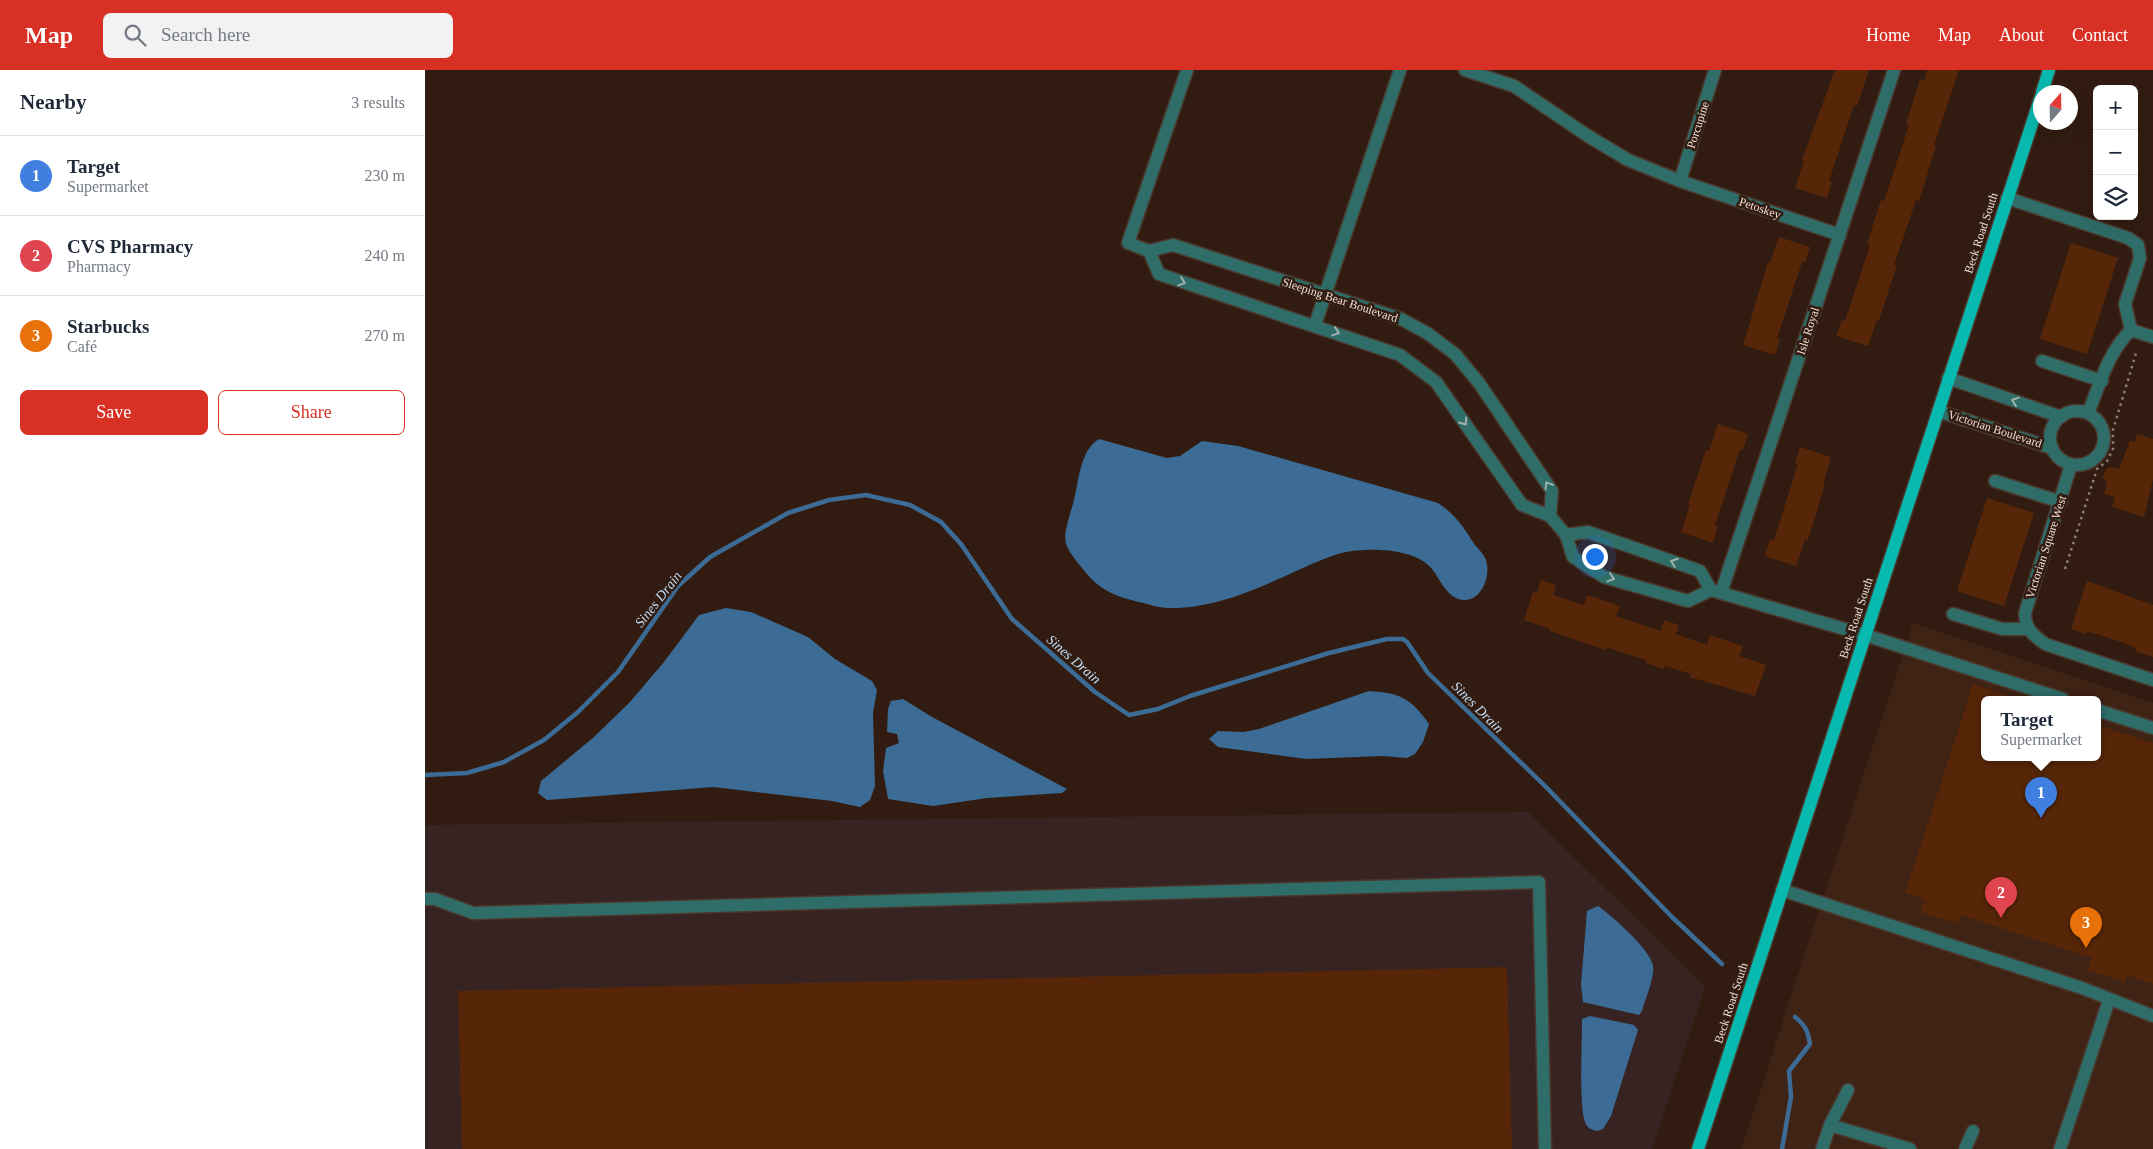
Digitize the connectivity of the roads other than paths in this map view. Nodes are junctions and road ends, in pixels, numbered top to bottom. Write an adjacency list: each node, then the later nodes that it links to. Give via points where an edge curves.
1 (1187, 70): 12 (street, via 1128,244)
2 (1400, 70): 13 (street)
3 (1465, 70): 9 (street, Petoskey, via 1514,86 1629,160)
4 (1715, 70): 9 (street, Porcupine)
5 (1894, 70): 11 (street, Isle Royal)
6 (2049, 70): 7 (main road)
7 (2044, 85)
8 (2033, 120): 10 (main road, Beck Road South)
9 (1680, 181): 11 (street, Petoskey)
10 (2007, 198): 15 (street, via 2128,238 2138,245 2140,258 2125,304); 18 (main road, Beck Road South)
11 (1840, 235): 29 (street, Isle Royal)
12 (1149, 251): 13 (street, Sleeping Bear Boulevard, via 1173,245); 14 (street, one-way to 14, via 1159,274)
13 (1326, 295): 14 (street); 27 (street, Sleeping Bear Boulevard, one-way to 13, via 1552,491 1479,383 1455,354 1401,319)
14 (1315, 325): 27 (street, one-way to 27, via 1400,355 1419,368 1436,382 1522,505)
15 (2131, 330): 16 (street); 19 (street, via 2118,342)
16 (2153, 337)
17 (2042, 361): 19 (street)
18 (1949, 378): 20 (main road, Beck Road South); 22 (street, one-way to 18)
19 (2102, 381): 21 (street)
20 (1938, 411): 23 (street, Victorian Boulevard); 32 (main road, Beck Road South)
21 (2088, 413): 22 (street, via 2070,412); 24 (street, via 2102,428 2103,442 2094,458 2081,465)
22 (2061, 417): 23 (street, via 2051,431)
23 (2051, 448): 24 (street, via 2062,461)
24 (2071, 465): 26 (street, Victorian Square West)
25 (1995, 481): 26 (street)
26 (2061, 502): 31 (street, Victorian Square West, via 2025,612)
27 (1550, 516): 28 (street)
28 (1566, 535): 29 (street, one-way to 28, via 1700,571 1588,532); 29 (street, one-way to 29, via 1573,557 1605,577 1688,601)
29 (1716, 591): 32 (street)
30 (1953, 614): 31 (street, via 2002,629)
31 (2028, 629): 33 (street, via 2045,644)
32 (1865, 635): 34 (street); 37 (main road, Beck Road South)
33 (2153, 680)
34 (2054, 696)
35 (2101, 711): 36 (street)
36 (2153, 728)
37 (1781, 890): 39 (street, via 2082,988); 45 (main road, Beck Road South)
38 (425, 899): 44 (street, via 435,899 473,913 1539,882)
39 (2109, 1000): 40 (street); 49 (street)
40 (2153, 1016)
41 (1848, 1090): 42 (street)
42 (1830, 1125): 46 (street); 47 (street)
43 (1973, 1131): 48 (street)
44 (1545, 1149)
45 (1699, 1149)
46 (1822, 1149)
47 (1910, 1149)
48 (1965, 1149)
49 (2060, 1149)

